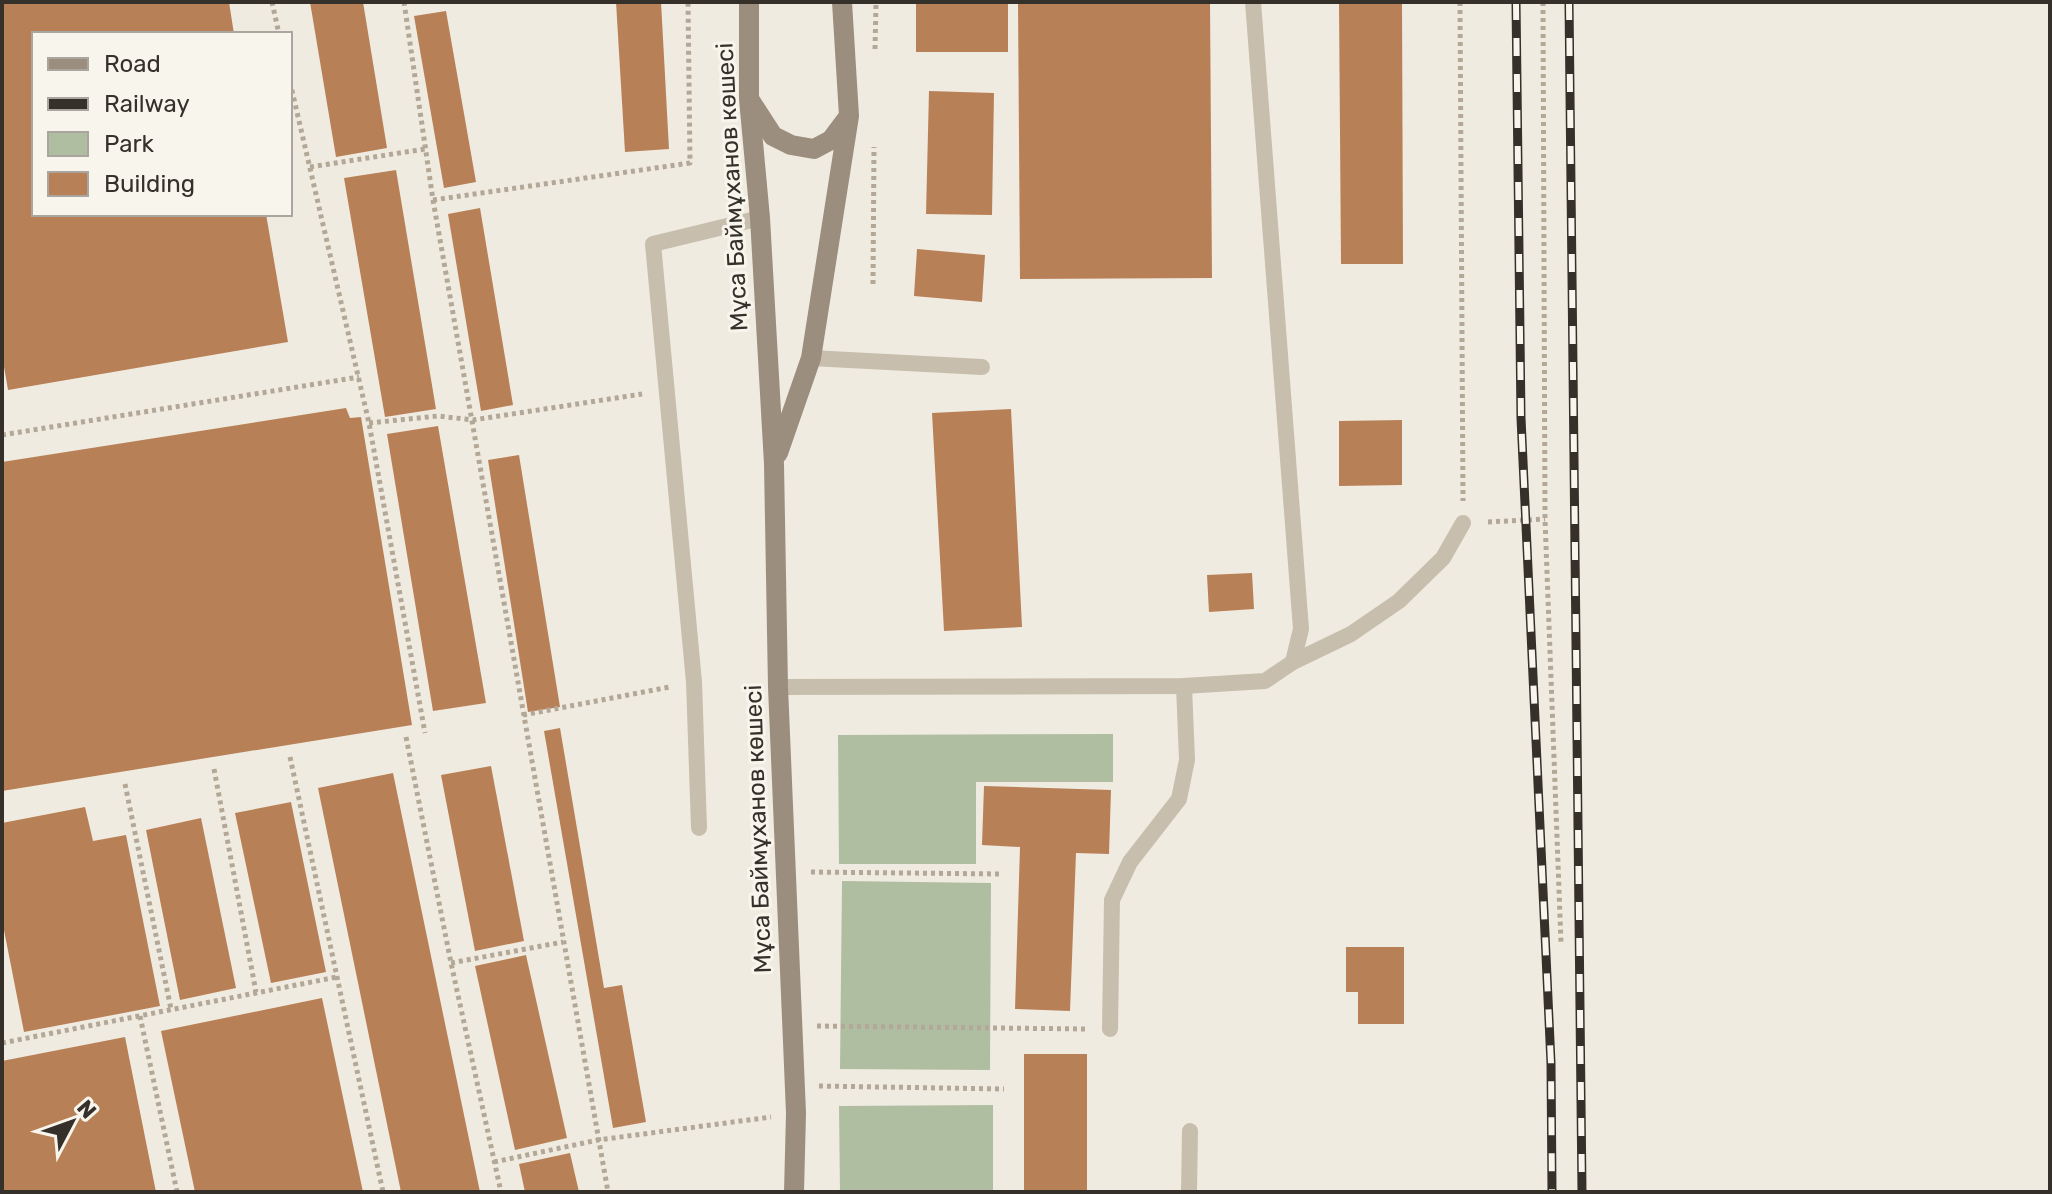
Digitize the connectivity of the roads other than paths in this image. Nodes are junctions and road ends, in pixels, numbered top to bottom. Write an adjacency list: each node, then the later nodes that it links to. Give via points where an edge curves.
1 (749, 2): 4 (main road, Мұса Баймұханов көшесі)
2 (842, 2): 5 (main road, Мұса Баймұханов көшесі)
3 (1253, 2): 11 (lane, via 1301,629)
4 (749, 99): 5 (main road, via 773,136 814,149 831,140); 6 (main road, Мұса Баймұханов көшесі)
5 (849, 116): 7 (main road, Мұса Баймұханов көшесі)
6 (760, 218): 9 (main road, Мұса Баймұханов көшесі); 14 (lane, via 653,244 694,682)
7 (811, 358): 8 (lane); 9 (main road, Мұса Баймұханов көшесі)
8 (982, 367)
9 (774, 464): 13 (main road, Мұса Баймұханов көшесі)
10 (1463, 523): 11 (lane, via 1443,558 1399,601 1351,634)
11 (1293, 662): 12 (lane, via 1265,681)
12 (1184, 686): 13 (lane); 15 (lane, via 1187,760 1179,799 1130,862 1112,900)
13 (778, 687): 17 (main road, Мұса Баймұханов көшесі, via 796,1113)
14 (699, 828)
15 (1110, 1029)
16 (1190, 1131): 18 (lane)
17 (794, 1192)
18 (1189, 1192)

